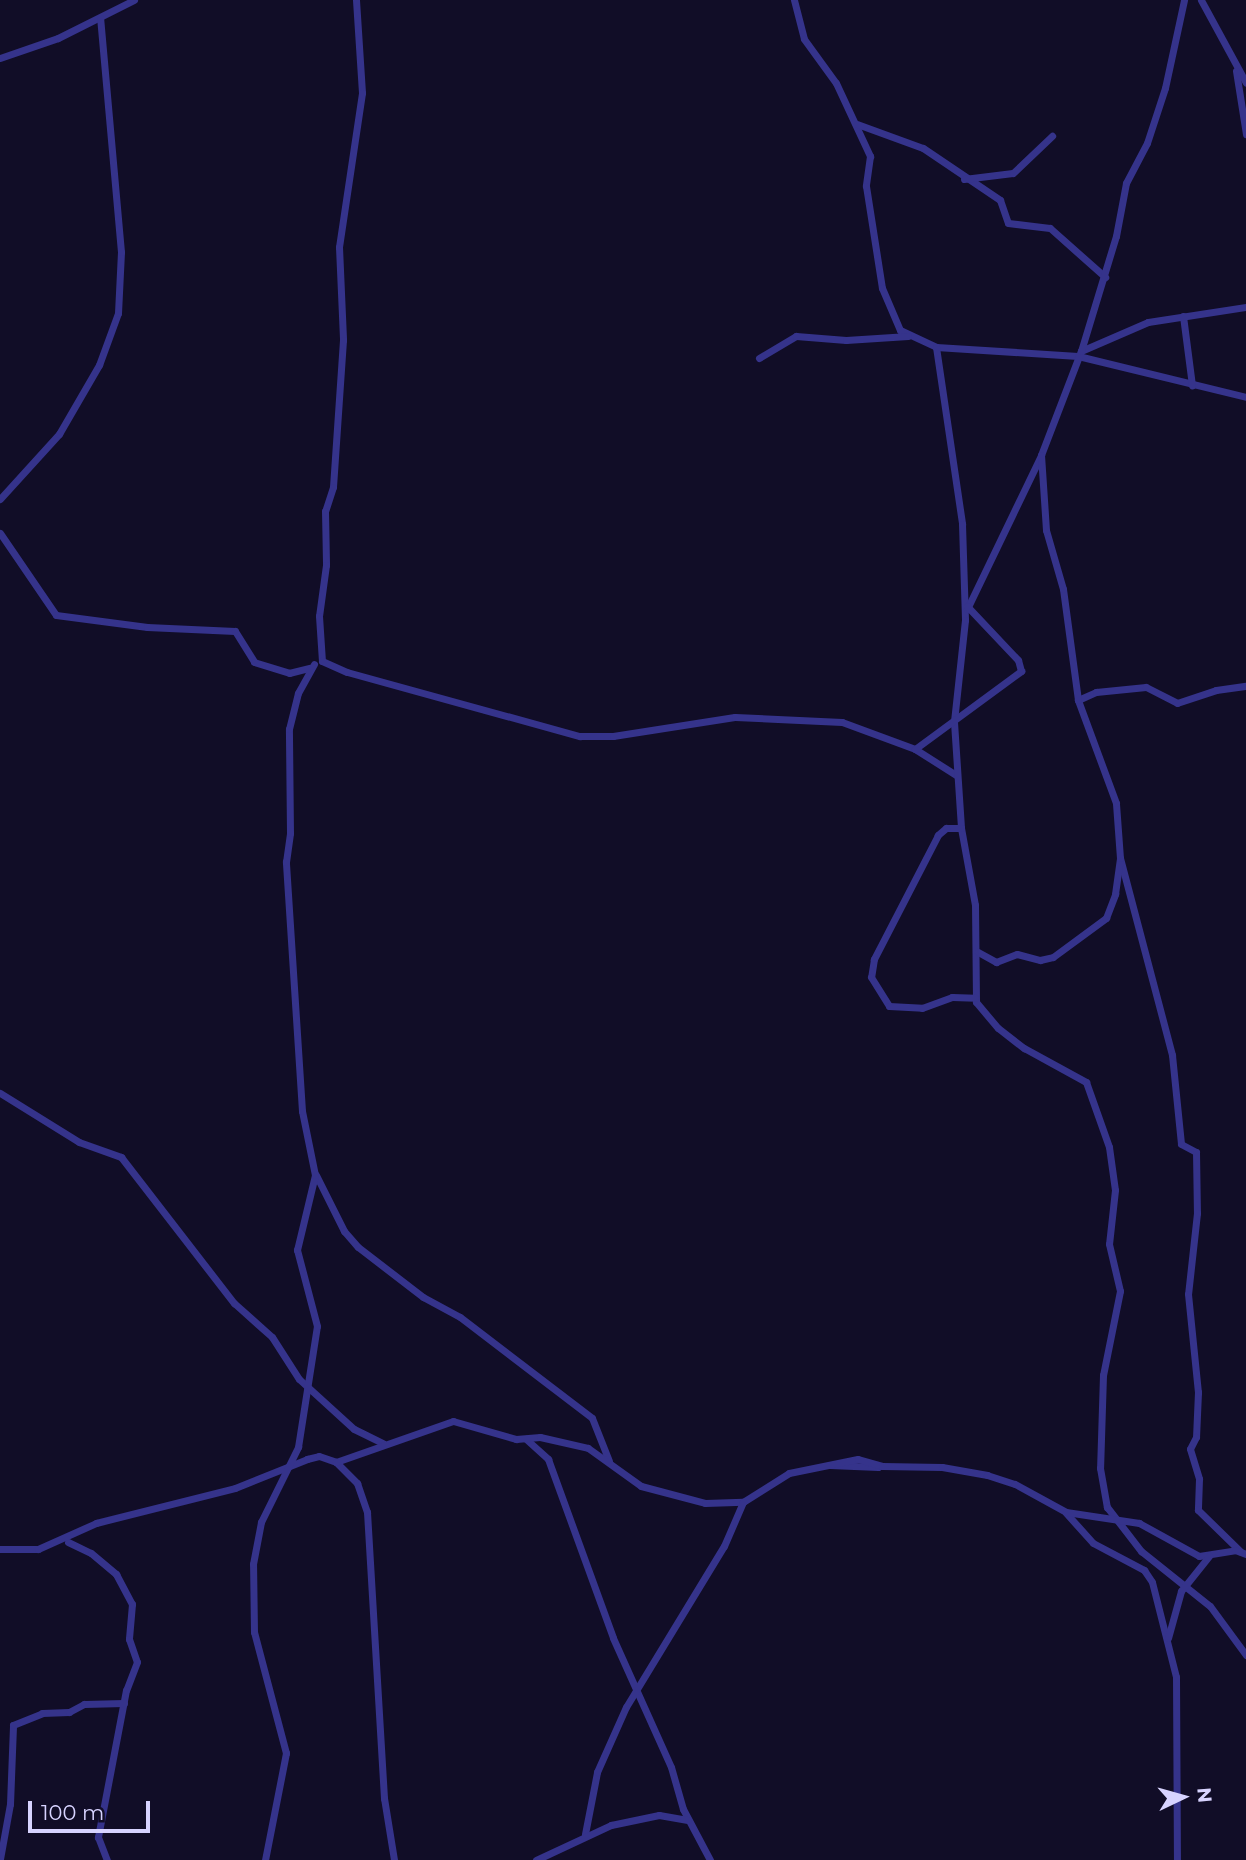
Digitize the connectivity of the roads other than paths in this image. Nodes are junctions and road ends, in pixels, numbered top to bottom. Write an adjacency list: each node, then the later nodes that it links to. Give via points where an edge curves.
1 (134, 0): 6 (street)
2 (356, 0): 28 (street, via 362,93 340,247 343,340 333,487 326,511)
3 (794, 0): 10 (street, via 804,39 836,83)
4 (1184, 0): 14 (street, via 1165,89 1147,143 1126,183)
5 (1201, 0): 8 (street)
6 (100, 18): 7 (street); 24 (street, via 121,251 118,313 99,365 60,434)
7 (0, 58)
8 (1236, 71): 9 (street); 11 (street)
9 (1246, 83)
10 (857, 124): 13 (street, via 923,148); 17 (street, via 870,156 866,187 882,288 896,322)
11 (1246, 134)
12 (1052, 136): 13 (street, via 1013,173)
13 (963, 179): 14 (street, via 1000,200 1009,223 1056,232)
14 (1105, 277): 19 (street)
15 (1246, 307): 16 (street)
16 (1183, 316): 19 (street, via 1118,332); 21 (street)
17 (908, 336): 18 (street, via 926,339); 20 (street, via 796,336)
18 (936, 347): 19 (street); 27 (street, via 962,524)
19 (1079, 354): 21 (street); 23 (street)
20 (758, 358)
21 (1192, 385): 22 (street)
22 (1246, 397)
23 (1041, 455): 26 (street); 30 (street, via 1045,530 1063,589)
24 (0, 499)
25 (0, 533): 28 (street, via 56,615 147,627 234,631 254,662 289,673)
26 (967, 606): 27 (street); 31 (street, via 1018,660 1021,671)
27 (965, 621): 31 (street)
28 (318, 663): 32 (street, via 559,733 612,736 735,717 769,717 842,722); 39 (street, via 302,684 289,729 286,862 302,1111)
29 (1246, 686): 30 (street, via 1205,692 1177,703 1146,687 1090,693)
30 (1078, 700): 35 (street, via 1116,803)
31 (954, 722): 32 (street); 33 (street)
32 (915, 749): 33 (street)
33 (956, 775): 34 (street)
34 (961, 828): 36 (street); 37 (street, via 946,828 937,835 874,959 871,977 888,1006 922,1008 952,997)
35 (1120, 858): 36 (street, via 1106,918 1053,957 1040,960 1017,954 996,962); 53 (street, via 1172,1055 1181,1144 1196,1152 1196,1227 1188,1294 1198,1392 1196,1437 1190,1449 1199,1479 1198,1510)
36 (978, 952): 37 (street)
37 (975, 998): 50 (street, via 998,1028 1086,1082 1109,1147 1115,1191 1109,1244 1120,1291 1103,1375 1100,1468 1103,1496)
38 (0, 1093): 40 (street, via 79,1142 112,1152 130,1165 162,1215 234,1303 272,1337)
39 (316, 1175): 40 (street, via 298,1250 317,1326); 46 (street, via 344,1231 358,1247 423,1297 460,1317 592,1418)
40 (309, 1390): 43 (street, via 354,1429); 47 (street)
41 (540, 1437): 42 (street); 44 (street); 46 (street, via 588,1448)
42 (516, 1439): 43 (street, via 453,1421); 44 (street, via 529,1439)
43 (383, 1443): 45 (street)
44 (544, 1451): 58 (street)
45 (336, 1462): 47 (street, via 319,1456); 66 (street, via 357,1483 367,1512 384,1798)
46 (609, 1462): 48 (street, via 630,1480 664,1493 705,1503)
47 (290, 1469): 52 (street, via 128,1518 96,1523 38,1549); 65 (street, via 261,1522 253,1563 257,1650 286,1758)
48 (743, 1502): 49 (street, via 789,1473 849,1459 987,1475 1015,1484); 58 (street, via 724,1546)
49 (1066, 1512): 50 (street); 56 (street, via 1093,1543 1148,1572)
50 (1115, 1520): 54 (street, via 1139,1523 1192,1553); 55 (street, via 1141,1551)
51 (68, 1542): 59 (street, via 91,1553 116,1574 129,1594 130,1639 138,1659)
52 (0, 1549)
53 (1244, 1554): 54 (street, via 1235,1550)
54 (1209, 1556): 55 (street, via 1195,1569)
55 (1188, 1587): 56 (street, via 1181,1591); 57 (street, via 1210,1606)
56 (1168, 1638): 69 (street, via 1176,1677)
57 (1246, 1655)
58 (636, 1688): 61 (street); 62 (street, via 597,1772)
59 (124, 1703): 60 (street, via 84,1704 69,1712 17,1721 12,1730 13,1760); 64 (street, via 98,1837)
60 (4, 1787): 63 (street, via 10,1804)
61 (688, 1821): 62 (street, via 659,1815); 68 (street)
62 (585, 1834): 67 (street)
63 (0, 1859)
64 (107, 1860)
65 (265, 1860)
66 (394, 1860)
67 (536, 1860)
68 (710, 1860)
69 (1177, 1860)

